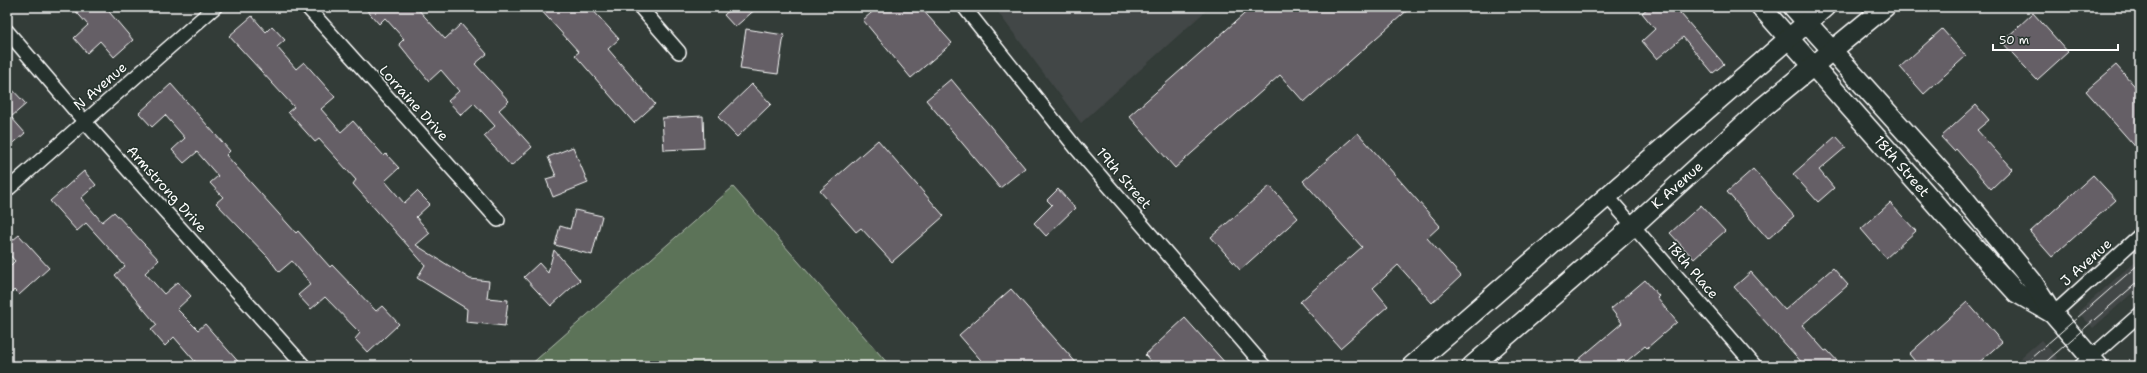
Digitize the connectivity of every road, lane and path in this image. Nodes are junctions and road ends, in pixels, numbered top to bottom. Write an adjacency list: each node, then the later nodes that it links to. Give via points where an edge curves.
1 (215, 7): 15 (street, N Avenue)
2 (307, 7): 18 (street, Lorraine Drive)
3 (640, 7): 13 (street)
4 (964, 7): 25 (street, 19th Street, via 1076,148)
5 (1761, 7): 11 (main road, 18th Street)
6 (1793, 7): 9 (main road, 18th Street)
7 (1825, 7): 9 (main road)
8 (1885, 7): 12 (main road, K Avenue)
9 (1807, 23): 11 (main road); 12 (main road, 18th Street)
10 (7, 31): 15 (street, Armstrong Drive)
11 (1788, 38): 14 (main road, 18th Street); 17 (main road)
12 (1832, 51): 14 (main road, K Avenue); 21 (main road, 18th Street, via 1953,185 2032,281)
13 (679, 52)
14 (1813, 67): 19 (main road, K Avenue, via 1762,108); 21 (main road, 18th Street, via 2017,293)
15 (84, 121): 16 (street, N Avenue); 24 (street, Armstrong Drive)
16 (7, 190)
17 (1607, 196): 19 (street, 18th Place); 26 (main road)
18 (498, 220)
19 (1633, 226): 27 (main road, K Avenue); 28 (street, 18th Place)
20 (2140, 235): 21 (street, J Avenue)
21 (2053, 314): 23 (main road, 18th Street)
22 (2140, 314): 23 (street)
23 (2090, 363)
24 (304, 366)
25 (1264, 366)
26 (1412, 366)
27 (1472, 366)
28 (1755, 366)

